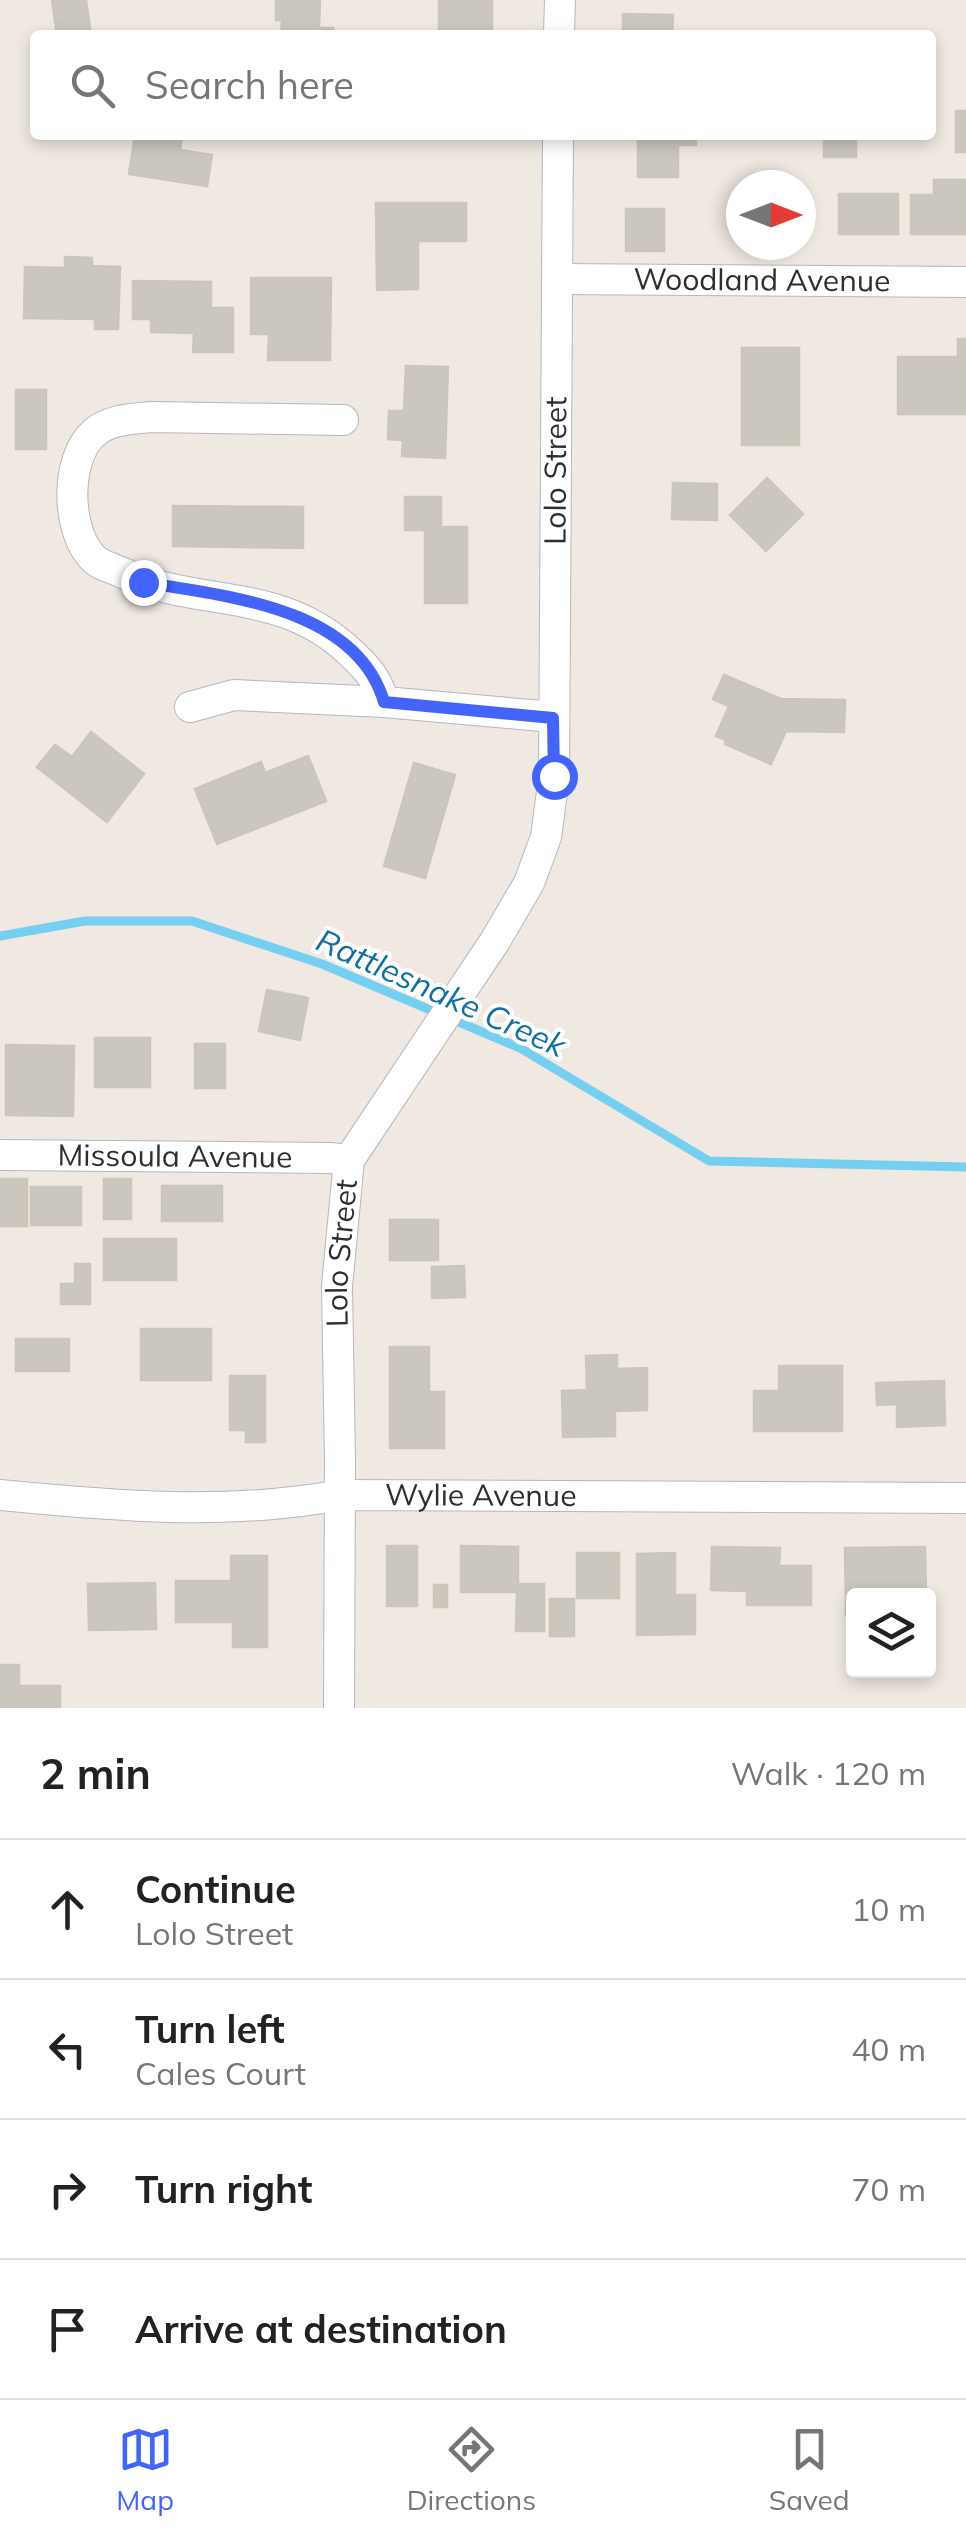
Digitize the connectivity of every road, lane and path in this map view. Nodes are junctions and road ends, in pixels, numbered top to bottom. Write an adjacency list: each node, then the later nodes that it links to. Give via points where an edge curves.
1 (560, 0): 2 (street)
2 (560, 30)
3 (558, 140): 4 (street, Lolo Street)
4 (557, 279): 5 (street, Woodland Avenue); 9 (street, Lolo Street)
5 (966, 282)
6 (343, 420): 7 (street, via 120,420 93,433 77,462 76,532 96,560 143,582 289,611 336,638 376,677)
7 (384, 702): 8 (street, via 234,695); 9 (street)
8 (190, 707)
9 (553, 718): 11 (street, Lolo Street, via 546,836 529,882)
10 (0, 1155): 11 (street, Missoula Avenue)
11 (349, 1160): 13 (street, Lolo Street, via 337,1286)
12 (0, 1495): 13 (street, Wylie Avenue, via 104,1505 275,1507)
13 (340, 1496): 14 (street, Wylie Avenue); 15 (street, Lolo Street)
14 (966, 1498)
15 (338, 1708)

